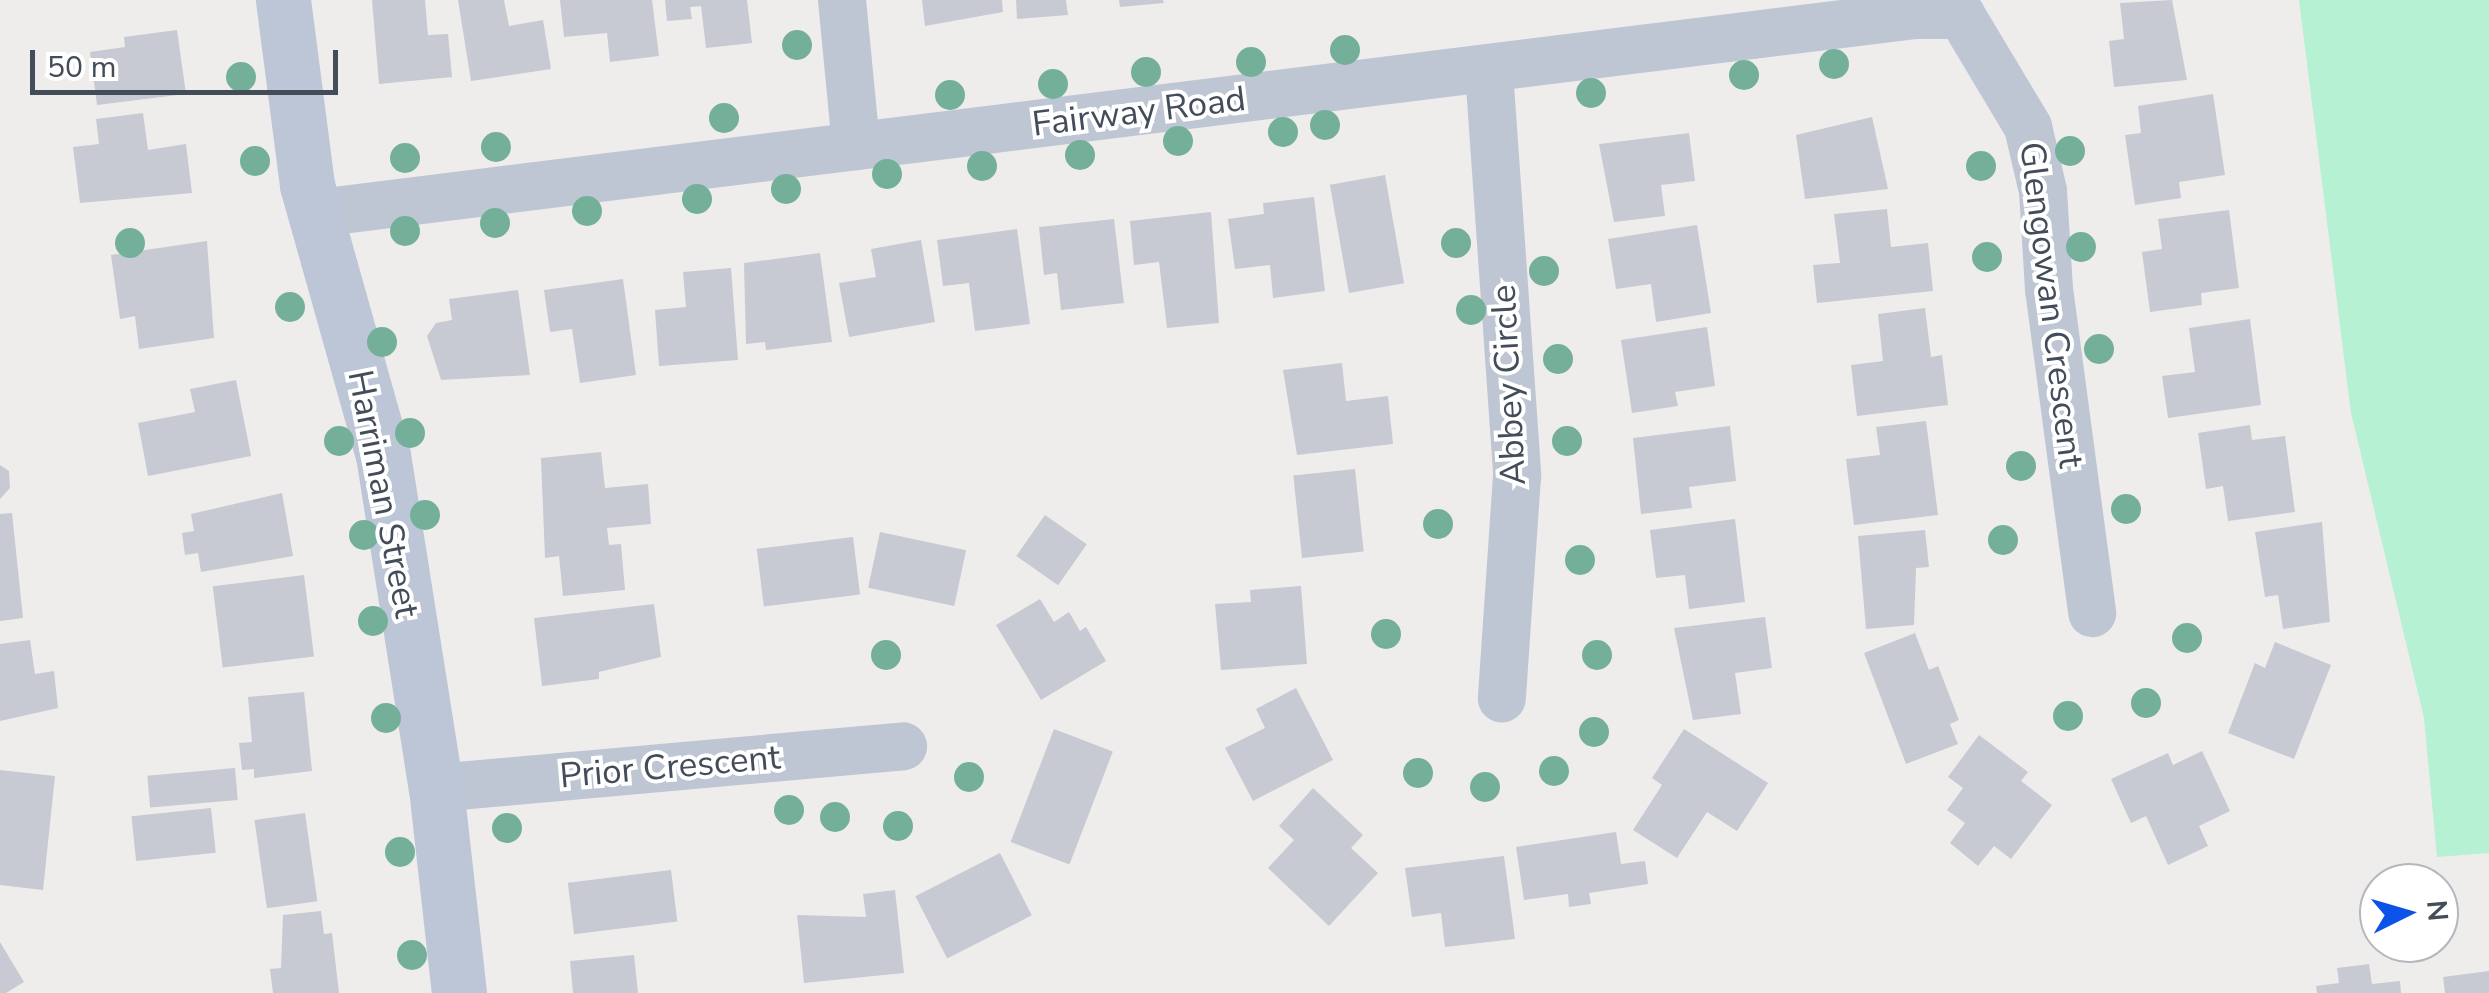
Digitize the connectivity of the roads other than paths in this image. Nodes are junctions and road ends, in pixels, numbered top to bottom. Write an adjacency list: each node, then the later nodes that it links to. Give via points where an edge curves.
1 (283, 0): 6 (street, Harriman Street, via 307,185)
2 (842, 0): 5 (street)
3 (1964, 7): 4 (street, Fairway Road); 7 (street, Glengowan Crescent, via 2028,127 2043,191 2049,289)
4 (1490, 71): 5 (street, Fairway Road); 8 (street, Abbey Circle, via 1516,476)
5 (856, 146): 6 (street, Fairway Road)
6 (318, 213): 10 (street, Harriman Street, via 383,454)
7 (2092, 613)
8 (1502, 698)
9 (903, 746): 10 (street, Prior Crescent)
10 (436, 788): 11 (street, Harriman Street)
11 (459, 993)

